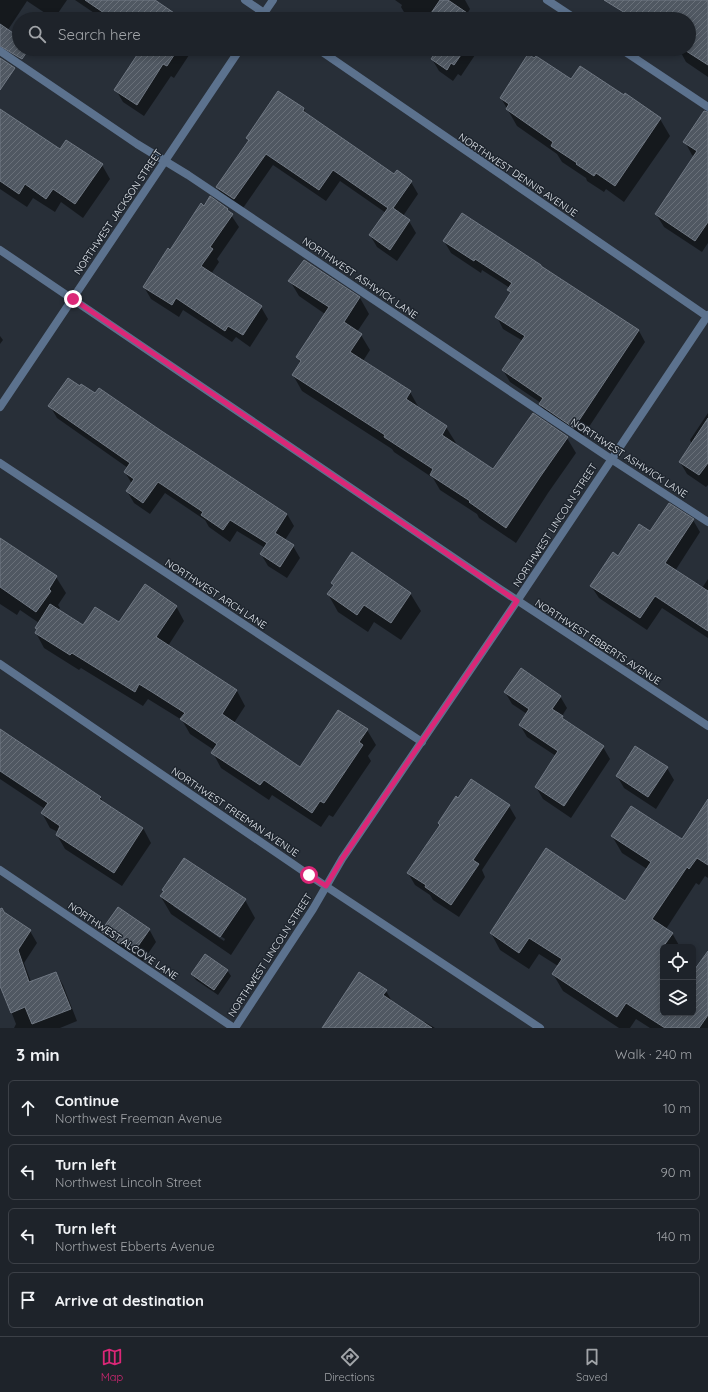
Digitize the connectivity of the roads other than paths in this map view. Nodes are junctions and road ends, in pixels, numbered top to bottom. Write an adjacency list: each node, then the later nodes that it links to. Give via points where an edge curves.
1 (245, 0): 4 (street)
2 (273, 0): 5 (street)
3 (547, 0): 6 (street)
4 (258, 12)
5 (265, 12)
6 (565, 12)
7 (0, 51): 12 (street, NORTHWEST ASHWICK LANE, via 137,144)
8 (235, 56): 12 (street, NORTHWEST JACKSON STREET)
9 (328, 56): 15 (street, NORTHWEST DENNIS AVENUE)
10 (632, 56): 11 (street)
11 (708, 107)
12 (165, 160): 14 (street, NORTHWEST JACKSON STREET); 17 (street, NORTHWEST ASHWICK LANE)
13 (0, 250): 14 (street, NORTHWEST EBBERTS AVENUE)
14 (73, 299): 16 (street, NORTHWEST JACKSON STREET); 20 (street, NORTHWEST EBBERTS AVENUE)
15 (708, 316): 17 (street, NORTHWEST LINCOLN STREET)
16 (0, 407)
17 (611, 459): 19 (street, NORTHWEST ASHWICK LANE); 20 (street, NORTHWEST LINCOLN STREET)
18 (0, 463): 23 (street, NORTHWEST ARCH LANE)
19 (708, 522)
20 (517, 601): 22 (street, NORTHWEST EBBERTS AVENUE); 23 (street, NORTHWEST LINCOLN STREET)
21 (0, 664): 25 (street, NORTHWEST FREEMAN AVENUE)
22 (708, 726)
23 (422, 742): 25 (street, NORTHWEST LINCOLN STREET)
24 (0, 870): 26 (street, NORTHWEST ALCOVE LANE)
25 (326, 886): 26 (street, NORTHWEST LINCOLN STREET, via 311,914); 27 (street, NORTHWEST FREEMAN AVENUE)
26 (234, 1028)
27 (540, 1028)

